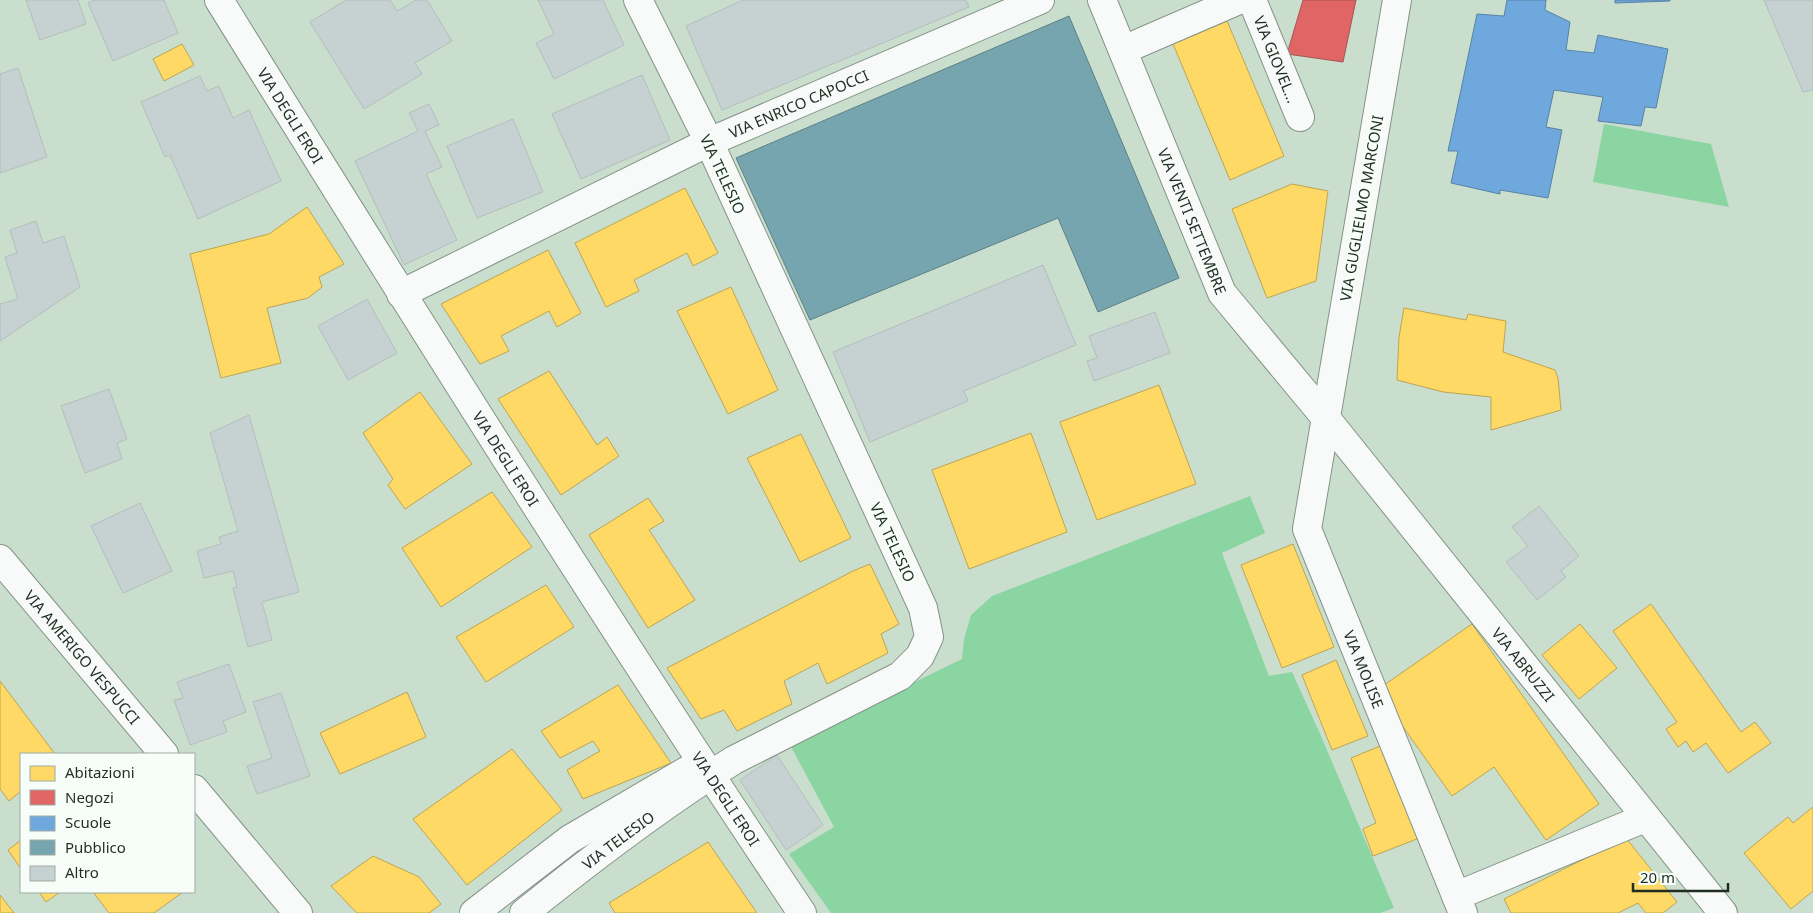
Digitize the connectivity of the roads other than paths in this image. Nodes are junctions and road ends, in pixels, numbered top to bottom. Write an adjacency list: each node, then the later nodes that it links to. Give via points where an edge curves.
1 (219, 0): 11 (street, VIA DEGLI EROI)
2 (638, 0): 10 (street, VIA TELESIO)
3 (1040, 0): 10 (street, VIA ENRICO CAPOCCI)
4 (1102, 0): 8 (street, VIA VENTI SETTEMBRE)
5 (1239, 0): 8 (street, VIA GIOVEL...)
6 (1252, 0): 9 (street, VIA GIOVEL...)
7 (1397, 0): 12 (street, VIA GUGLIELMO MARCONI)
8 (1123, 50): 12 (street, VIA VENTI SETTEMBRE, via 1222,293)
9 (1300, 117)
10 (709, 142): 11 (street, VIA ENRICO CAPOCCI); 15 (street, VIA TELESIO, via 923,608 929,638 920,656 900,676 734,760)
11 (401, 294): 15 (street, VIA DEGLI EROI)
12 (1325, 416): 17 (street, VIA ABRUZZI); 18 (street, VIA MOLISE, via 1307,529)
13 (0, 559): 14 (street, VIA AMERIGO VESPUCCI)
14 (163, 753)
15 (706, 769): 20 (street, VIA TELESIO, via 570,839); 21 (street, VIA TELESIO); 22 (street, VIA DEGLI EROI)
16 (195, 790): 19 (street)
17 (1645, 818): 18 (street); 23 (street, VIA ABRUZZI)
18 (1459, 904)
19 (298, 913)
20 (474, 913)
21 (524, 913)
22 (802, 913)
23 (1723, 913)

